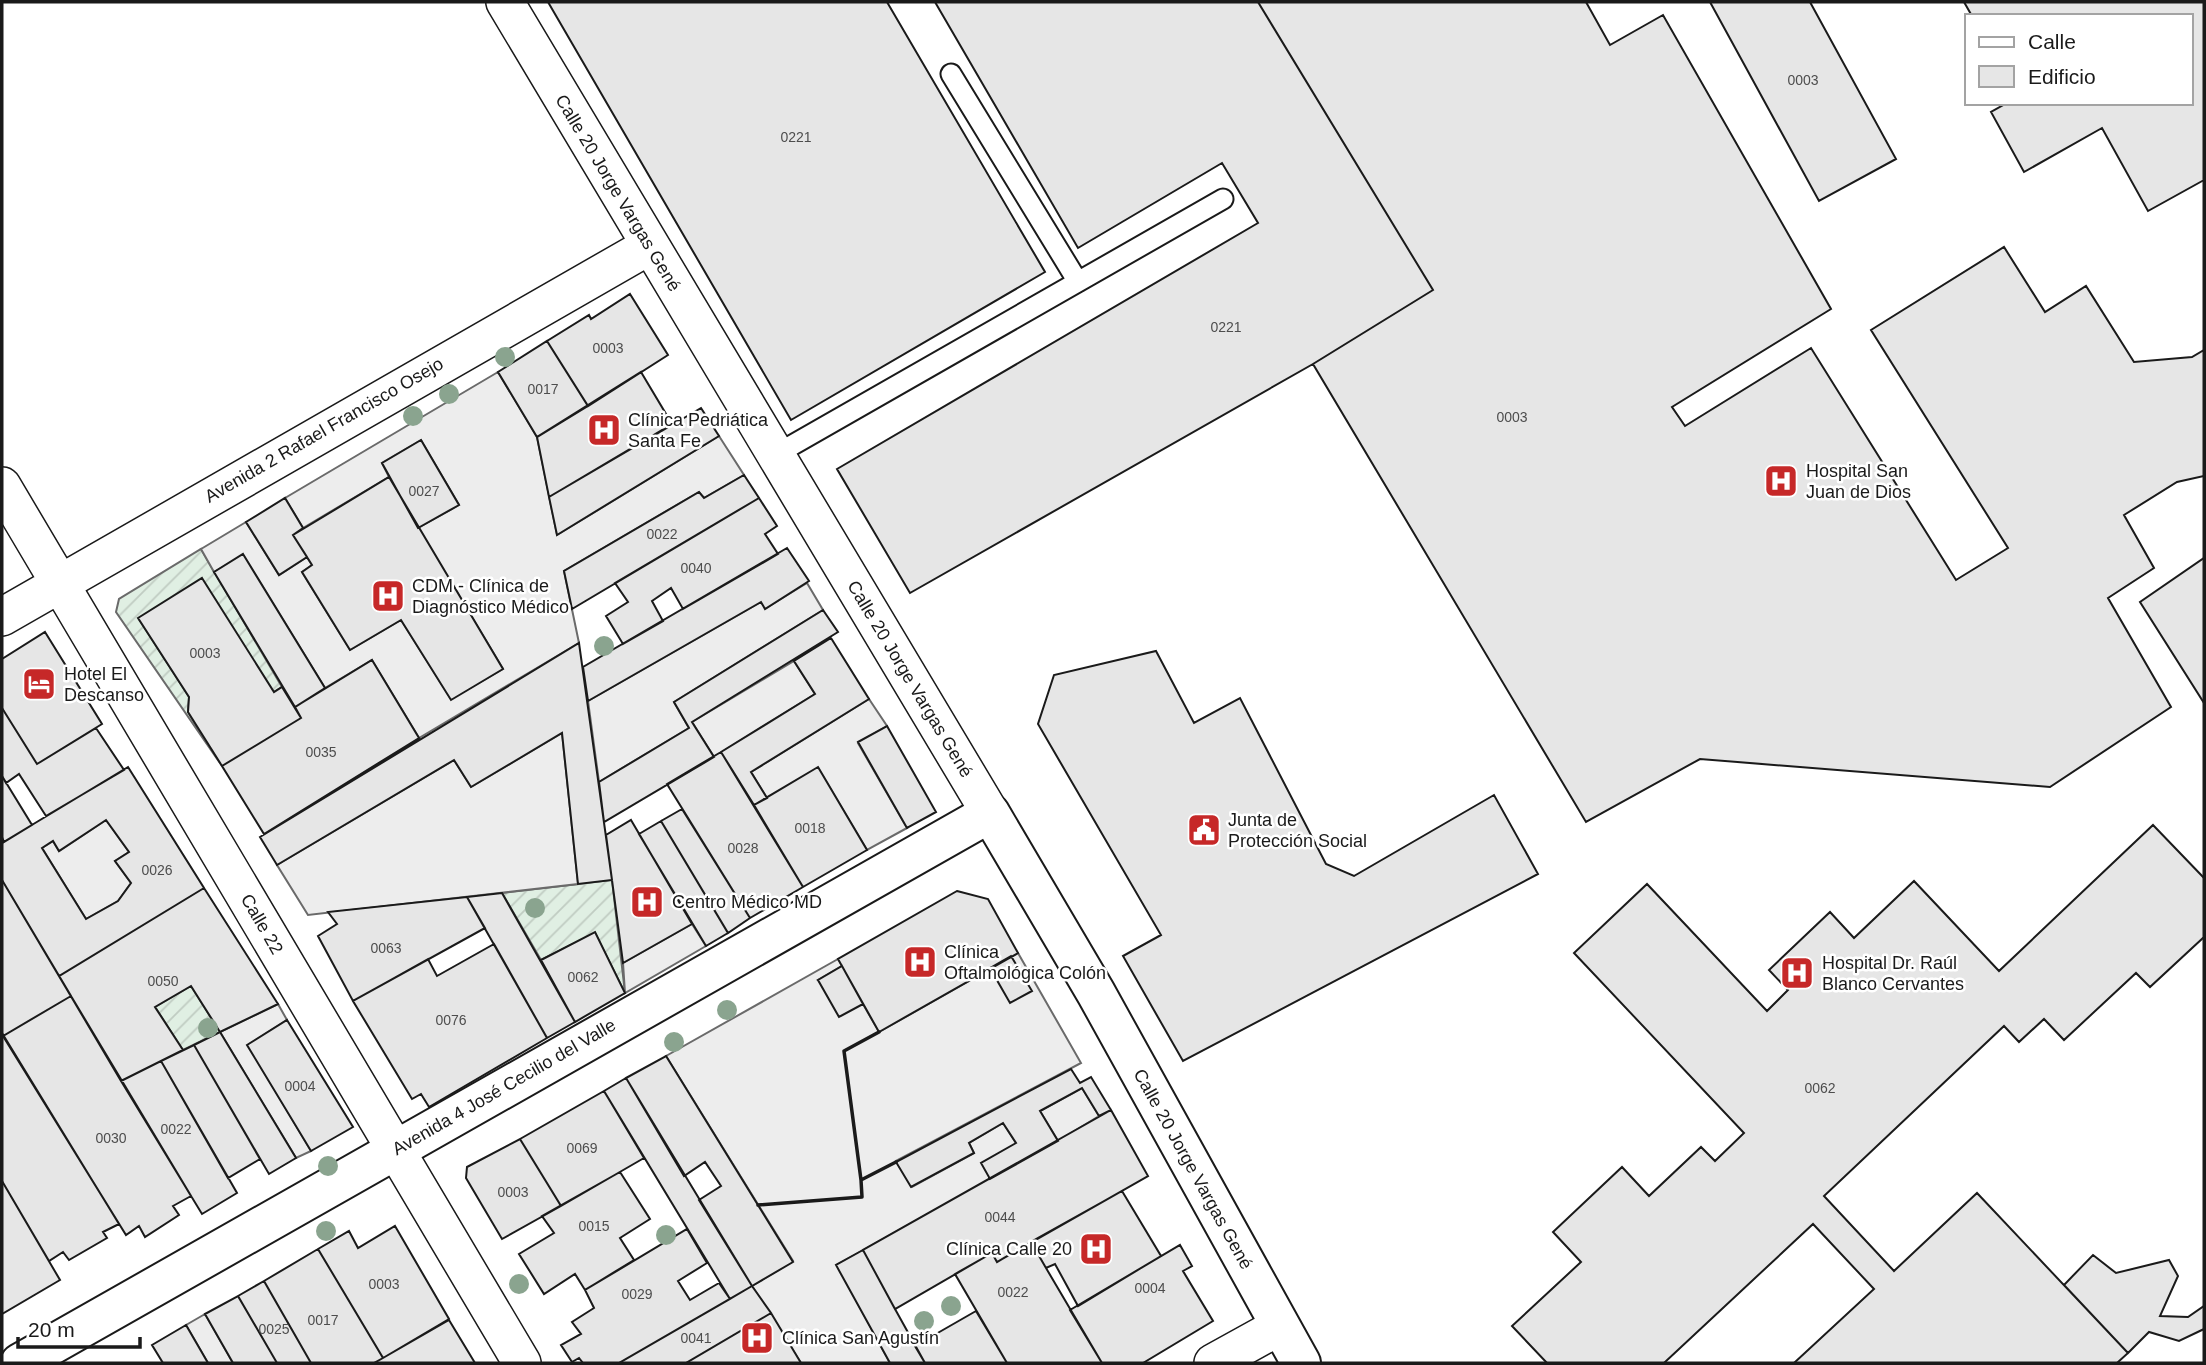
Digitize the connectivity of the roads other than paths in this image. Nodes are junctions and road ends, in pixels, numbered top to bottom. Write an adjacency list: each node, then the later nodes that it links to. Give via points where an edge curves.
1 (505, 2): 4 (street, Calle 20 Jorge Vargas Gené)
2 (951, 74): 5 (lane)
3 (1223, 199): 5 (lane)
4 (649, 246): 6 (street, Calle 20 Jorge Vargas Gené); 8 (street, Avenida 2 Rafael Francisco Osejo)
5 (1078, 282): 6 (lane)
6 (775, 455): 10 (street, Calle 20 Jorge Vargas Gené)
7 (2, 486): 8 (street, Calle 22)
8 (58, 583): 9 (street, Avenida 2 Rafael Francisco Osejo); 11 (street, Calle 22)
9 (2, 617)
10 (990, 813): 11 (street, Avenida 4 José Cecilio del Valle); 12 (street, Calle 20 Jorge Vargas Gené, via 1096,993)
11 (395, 1150): 13 (street, Avenida 4 José Cecilio del Valle); 14 (street, Calle 22)
12 (1280, 1326): 15 (street); 16 (street, Calle 20 Jorge Vargas Gené)
13 (20, 1363)
14 (522, 1363)
15 (1213, 1363)
16 (1301, 1363)

